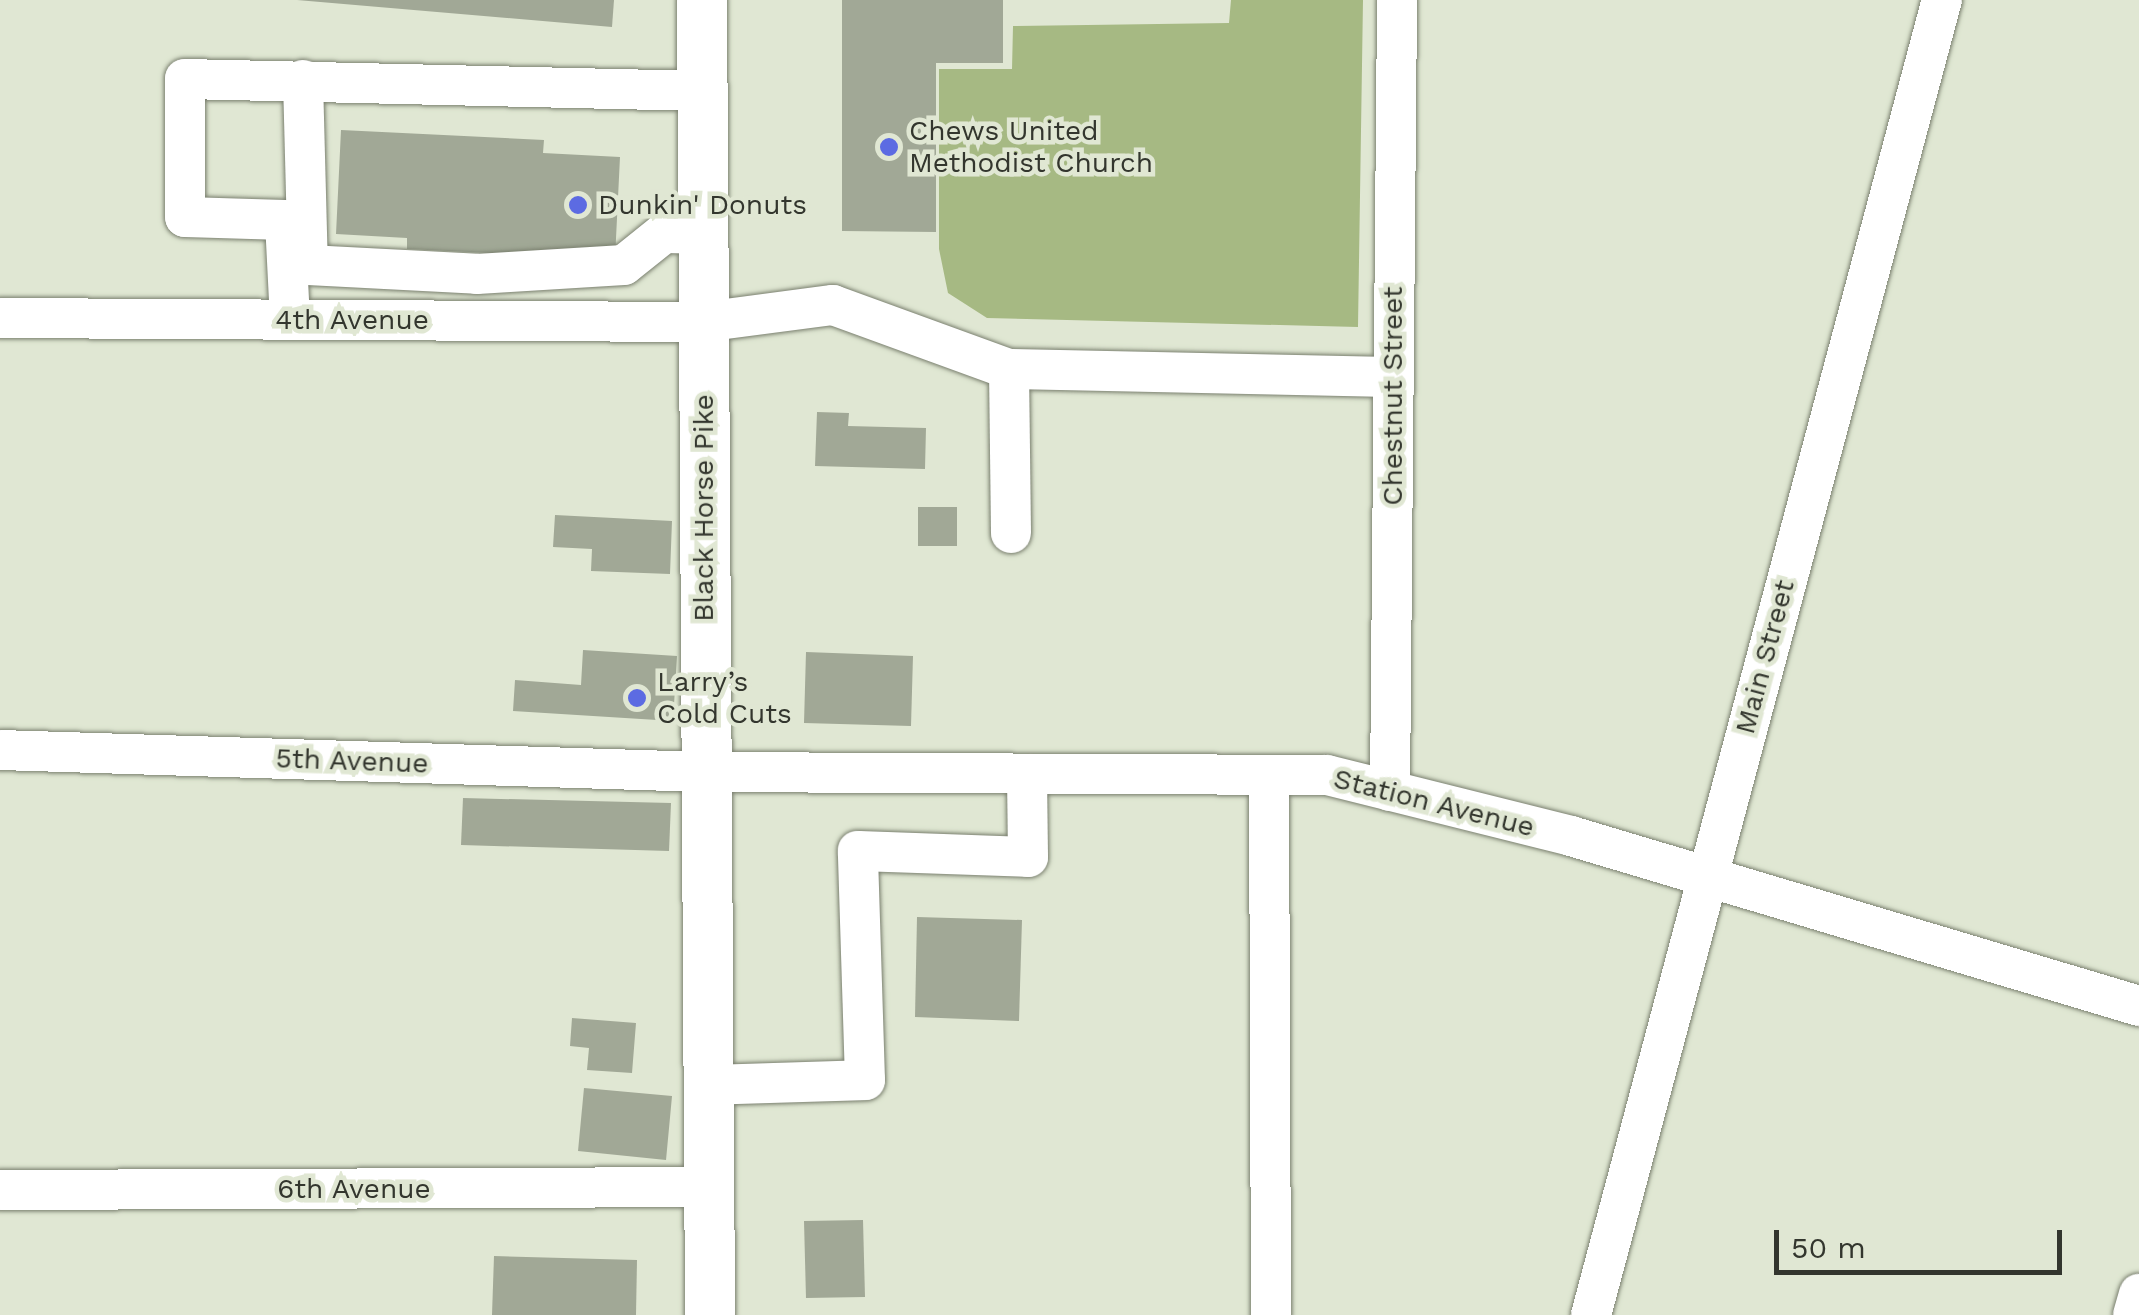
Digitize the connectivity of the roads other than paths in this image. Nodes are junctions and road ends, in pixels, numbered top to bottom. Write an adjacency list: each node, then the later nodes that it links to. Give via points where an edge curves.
1 (702, 0): 5 (main road, Black Horse Pike)
2 (1396, 0): 12 (street, Chestnut Street)
3 (1942, 0): 19 (street, Main Street)
4 (303, 80): 5 (street); 6 (street); 6 (street, via 185,79 185,217)
5 (702, 90): 7 (main road, Black Horse Pike)
6 (295, 221): 7 (street, via 308,265 476,274 624,265 664,233); 9 (street)
7 (703, 234): 10 (main road, Black Horse Pike)
8 (0, 318): 9 (street, 4th Avenue)
9 (290, 320): 10 (street, 4th Avenue)
10 (703, 322): 11 (street, 4th Avenue, via 833,305); 15 (main road, Black Horse Pike)
11 (1009, 369): 12 (street, 4th Avenue); 13 (street)
12 (1394, 377): 18 (street, Chestnut Street)
13 (1011, 534)
14 (0, 750): 15 (street, 5th Avenue)
15 (704, 772): 16 (street, Station Avenue); 21 (main road, Black Horse Pike)
16 (1027, 774): 17 (street, Station Avenue); 21 (street, via 1028,858 858,851 865,1080)
17 (1270, 776): 18 (street, Station Avenue, via 1327,775); 26 (street)
18 (1390, 791): 19 (street, Station Avenue)
19 (1707, 876): 20 (street, Station Avenue); 27 (street, Main Street)
20 (2139, 1006)
21 (708, 1086): 22 (main road, Black Horse Pike)
22 (708, 1187): 23 (street, 6th Avenue); 25 (main road, Black Horse Pike)
23 (0, 1190)
24 (2139, 1294): 28 (street)
25 (710, 1315)
26 (1271, 1315)
27 (1591, 1315)
28 (2133, 1315)

